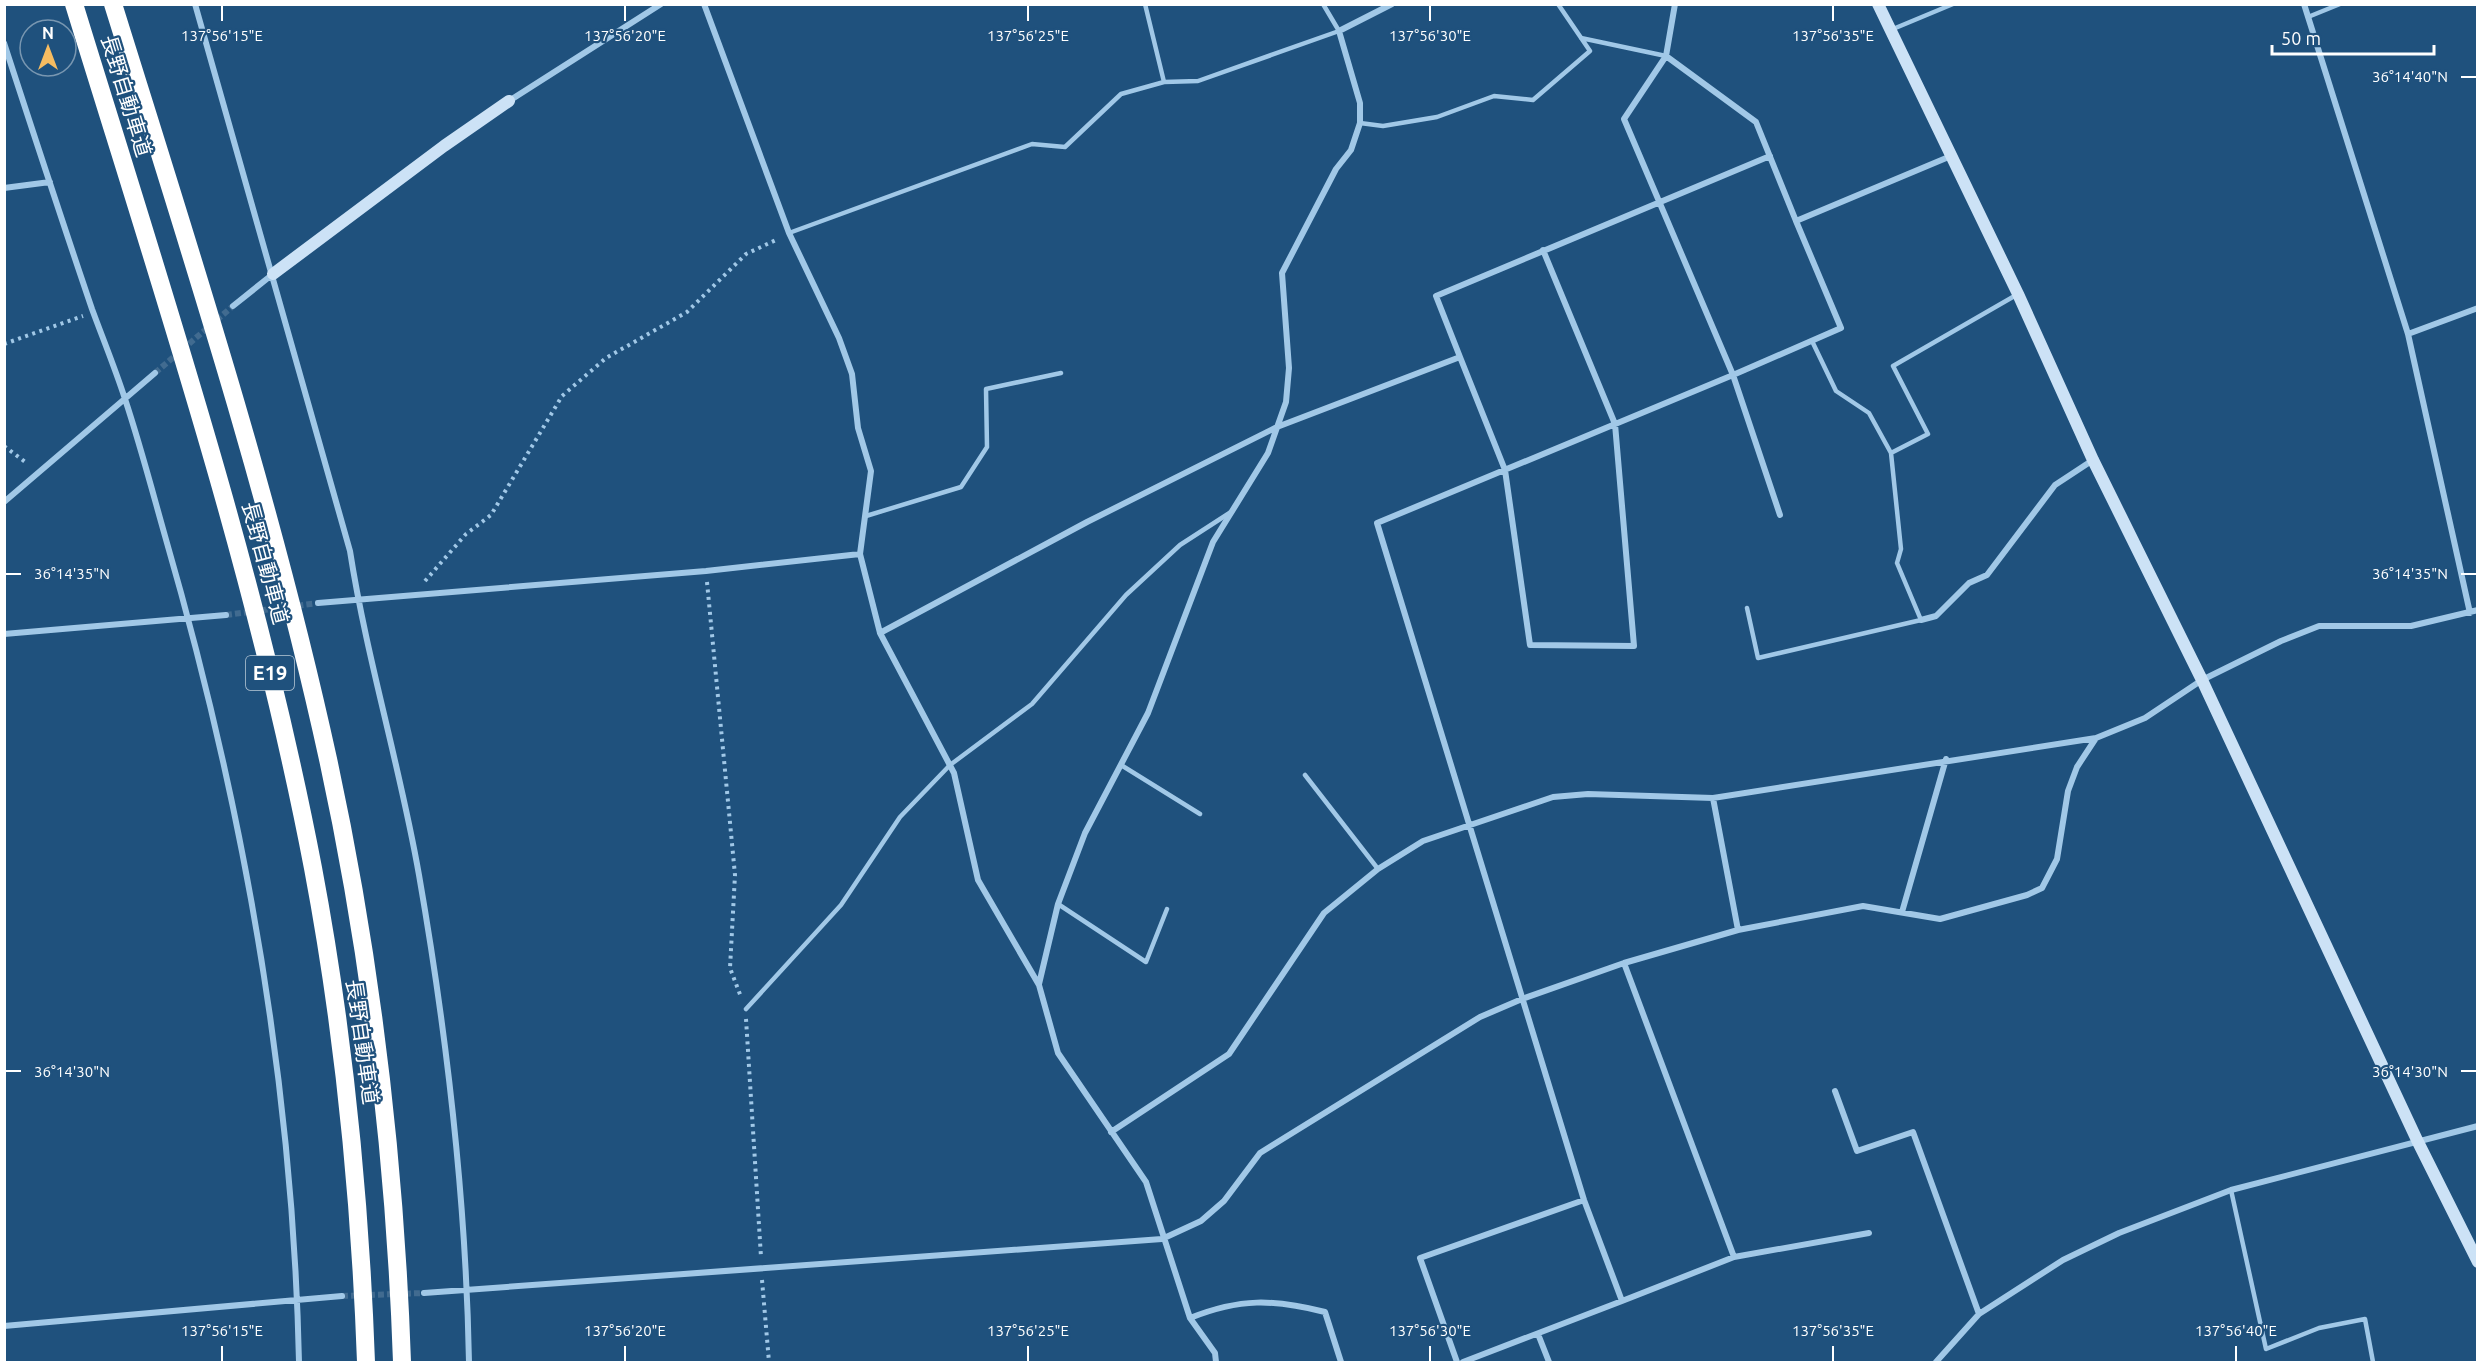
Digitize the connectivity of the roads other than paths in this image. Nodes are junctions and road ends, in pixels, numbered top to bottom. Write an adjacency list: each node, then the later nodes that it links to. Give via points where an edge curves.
1 (74, 4): 101 (highway, 長野自動車道 / E19, via 225,502 293,773 315,881 352,1135)
2 (113, 4): 102 (highway, 長野自動車道 / E19, via 261,494 328,759 369,981 388,1133)
3 (195, 4): 32 (street)
4 (662, 4): 22 (street)
5 (704, 4): 30 (street)
6 (1145, 4): 21 (lane)
7 (1323, 4): 17 (lane)
8 (1392, 4): 17 (street)
9 (1558, 4): 18 (lane)
10 (1675, 4): 20 (street)
11 (1878, 4): 16 (street)
12 (1953, 4): 16 (lane)
13 (2304, 4): 15 (street)
14 (2340, 4): 15 (lane)
15 (2308, 17): 36 (street)
16 (1890, 30): 25 (street)
17 (1339, 31): 21 (lane, via 1198,81); 23 (street, via 1360,103)
18 (1581, 38): 20 (lane); 23 (lane, via 1590,51 1533,100 1494,96 1437,117 1383,126)
19 (4, 43): 26 (street)
20 (1666, 56): 24 (street, via 1756,122); 28 (street, via 1624,119)
21 (1164, 82): 30 (lane, via 1121,94 1065,147 1032,144)
22 (509, 101): 32 (street)
23 (1360, 123): 44 (street, via 1352,150 1336,169 1282,273 1288,368 1286,402)
24 (1770, 156): 28 (street); 29 (street)
25 (1952, 156): 29 (street); 33 (street)
26 (50, 182): 27 (street); 42 (street)
27 (4, 188)
28 (1659, 203): 31 (street); 41 (street)
29 (1796, 221): 37 (street, via 1841,328)
30 (789, 233): 51 (street, via 852,374 858,428 871,471)
31 (1543, 250): 38 (street, via 1436,296); 43 (street)
32 (273, 274): 34 (street); 53 (street, via 350,551)
33 (2018, 294): 45 (lane, via 1893,366 1928,434); 46 (street)
34 (233, 306)
35 (2478, 308): 36 (street)
36 (2408, 334): 57 (street)
37 (1812, 340): 41 (street); 45 (lane, via 1836,391 1869,412)
38 (1460, 357): 44 (street); 47 (street)
39 (155, 373): 42 (street)
40 (1061, 373): 51 (lane, via 986,389 987,447 961,487)
41 (1732, 375): 43 (street); 50 (street)
42 (126, 400): 48 (street); 59 (street)
43 (1615, 424): 47 (street); 47 (street, via 1634,646 1530,645)
44 (1277, 427): 49 (street, via 1268,453); 61 (street, via 1087,522)
45 (1891, 453): 60 (lane, via 1901,549 1897,563)
46 (2093, 460): 60 (street, via 2055,485 1987,575 1969,583 1936,616); 63 (street)
47 (1505, 470): 71 (street, via 1377,524)
48 (4, 502)
49 (1232, 511): 66 (lane, via 1180,545 1126,595 1032,704); 67 (street, via 1213,542 1167,667)
50 (1780, 514)
51 (866, 516): 52 (street)
52 (860, 554): 53 (street, via 706,571); 61 (street)
53 (357, 598): 54 (street); 91 (street, via 419,876 456,1136)
54 (318, 603)
55 (1747, 608): 60 (lane, via 1758,658)
56 (2478, 610): 57 (street)
57 (2470, 613): 63 (street, via 2411,626 2319,626)
58 (226, 615): 59 (street)
59 (189, 619): 62 (street); 94 (street, via 235,808 257,928 290,1187)
60 (1921, 620)
61 (880, 633): 66 (street)
62 (4, 634)
63 (2202, 680): 64 (street, via 2145,717); 84 (street)
64 (2096, 738): 65 (street); 75 (street, via 2077,766 2068,790 2057,859 2042,888 1940,919)
65 (1946, 759): 69 (street); 75 (street)
66 (950, 765): 78 (street, via 978,880); 80 (lane, via 900,817 841,905)
67 (1121, 765): 70 (lane); 73 (street, via 1085,834)
68 (1305, 775): 72 (lane)
69 (1713, 798): 71 (street, via 1588,794 1553,797); 76 (street)
70 (1200, 814)
71 (1467, 826): 72 (street, via 1423,841); 79 (street)
72 (1378, 869): 83 (street, via 1324,913 1229,1054)
73 (1058, 904): 74 (lane, via 1146,962); 78 (street)
74 (1167, 909)
75 (1902, 912): 76 (street, via 1863,906)
76 (1738, 930): 77 (street)
77 (1624, 963): 79 (street); 89 (street)
78 (1039, 985): 83 (street, via 1058,1053)
79 (1522, 999): 86 (street); 88 (street, via 1480,1017 1260,1153 1224,1202 1201,1221)
80 (746, 1009)
81 (1835, 1091): 96 (street, via 1857,1151 1913,1132)
82 (2478, 1125): 84 (street)
83 (1111, 1132): 88 (street, via 1146,1182)
84 (2417, 1140): 85 (street); 90 (street)
85 (2231, 1190): 96 (street, via 2119,1233 2063,1260); 110 (lane, via 2266,1349 2319,1328 2365,1318)
86 (1584, 1200): 95 (street); 106 (street, via 1420,1258)
87 (1869, 1233): 89 (street)
88 (1162, 1239): 91 (street); 97 (street)
89 (1734, 1257): 95 (street)
90 (2478, 1262)
91 (468, 1289): 92 (street); 103 (street)
92 (424, 1293)
93 (342, 1296): 94 (street)
94 (298, 1298): 98 (street); 100 (street)
95 (1622, 1301): 99 (street)
96 (1979, 1314): 109 (street)
97 (1190, 1318): 104 (street, via 1215,1353); 105 (street, via 1214,1308 1262,1300 1324,1312)
98 (4, 1326)
99 (1538, 1334): 107 (street); 108 (street)
100 (299, 1362)
101 (366, 1362)
102 (402, 1362)
103 (469, 1362)
104 (1216, 1362)
105 (1341, 1362)
106 (1457, 1362)
107 (1463, 1362)
108 (1549, 1362)
109 (1936, 1362)
110 (2373, 1362)

